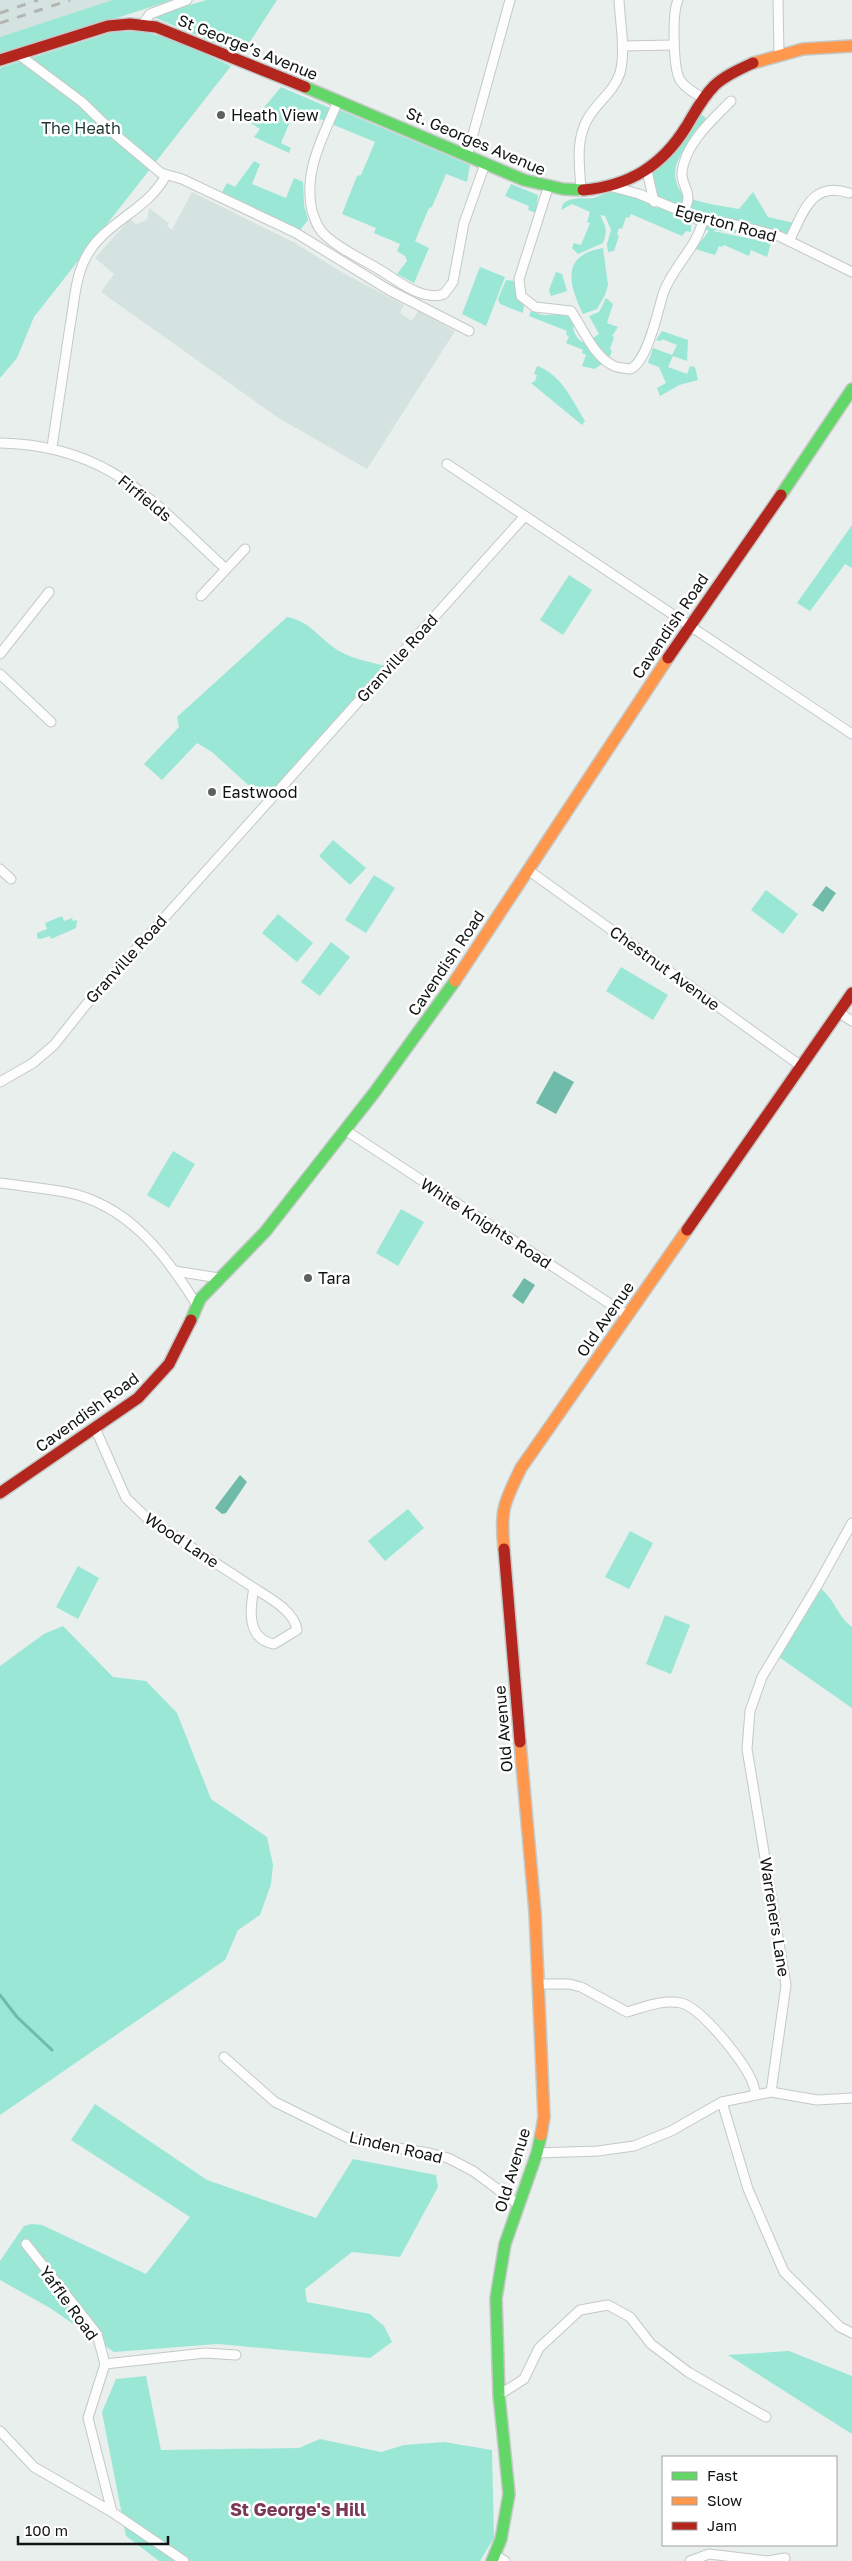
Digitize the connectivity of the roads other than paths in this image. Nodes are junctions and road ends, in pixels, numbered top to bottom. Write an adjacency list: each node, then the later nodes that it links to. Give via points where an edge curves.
1 (188, 0): 6 (street, via 150,14)
2 (510, 0): 18 (street)
3 (619, 0): 8 (street)
4 (678, 0): 7 (street)
5 (778, 0): 11 (street)
6 (142, 25): 10 (street, St George’s Avenue, via 108,26); 14 (street, St George’s Avenue, via 182,36)
7 (674, 45): 8 (street); 13 (street, via 681,81)
8 (622, 46): 24 (street, via 619,75 587,119 581,136)
9 (852, 46): 11 (street, St. Georges Avenue, via 806,48)
10 (18, 54): 12 (street, St George’s Avenue); 21 (street, via 82,102 117,136)
11 (780, 54): 13 (street, St. Georges Avenue, via 751,63 732,74 713,86)
12 (0, 60)
13 (705, 99): 16 (street, St. Georges Avenue)
14 (338, 101): 18 (street, St. Georges Avenue); 19 (street, via 309,176 311,204 319,228 332,240 390,276 429,296 444,294 453,282 464,223)
15 (730, 101): 17 (street)
16 (697, 110): 17 (street); 20 (street, St. Georges Avenue, via 671,149)
17 (710, 122): 27 (street, via 694,143 682,171 682,183 688,198)
18 (467, 156): 19 (street, St. Georges Avenue)
19 (485, 164): 23 (street, St. Georges Avenue)
20 (647, 171): 22 (street, St. Georges Avenue); 26 (street, Egerton Road)
21 (166, 175): 31 (street, via 182,179 296,234 390,290); 34 (street, via 145,202 111,226 85,259 75,297)
22 (613, 187): 24 (street, St. Georges Avenue); 26 (street, Egerton Road)
23 (548, 188): 24 (street, St. Georges Avenue); 28 (street, via 519,278 520,296 535,307 572,311 603,358 615,367 630,369 640,361 667,285 700,233)
24 (581, 192)
25 (849, 193): 29 (street, via 836,189 816,195)
26 (654, 202): 27 (street, Egerton Road)
27 (683, 213): 28 (street, Egerton Road)
28 (703, 220): 29 (street, Egerton Road, via 765,232)
29 (789, 241): 30 (street, Egerton Road)
30 (852, 272)
31 (469, 331)
32 (852, 389): 41 (street, Cavendish Road)
33 (0, 443): 34 (street, Firfields)
34 (52, 447): 38 (street, Firfields, via 93,461 142,492)
35 (446, 464): 36 (street)
36 (524, 517): 41 (street); 53 (street, Granville Road, via 85,1006 54,1045 33,1063)
37 (245, 549): 38 (street)
38 (226, 570): 40 (street)
39 (49, 592): 42 (street)
40 (201, 596)
41 (689, 626): 45 (street); 47 (street, Cavendish Road)
42 (0, 654)
43 (0, 674): 44 (street)
44 (51, 722)
45 (852, 734)
46 (0, 869): 48 (street)
47 (528, 870): 52 (street, Chestnut Avenue); 54 (street, Cavendish Road, via 442,1001)
48 (11, 879)
49 (852, 993): 50 (street, Old Avenue)
50 (838, 1012): 51 (street); 52 (street, Old Avenue)
51 (852, 1021)
52 (801, 1066): 59 (street, Old Avenue)
53 (0, 1082)
54 (345, 1130): 57 (street, Cavendish Road, via 265,1232); 59 (street, White Knights Road)
55 (0, 1184): 56 (street, via 66,1192 114,1210 150,1240)
56 (175, 1271): 57 (street); 58 (street)
57 (219, 1278): 58 (street, Cavendish Road)
58 (197, 1305): 60 (street, Cavendish Road, via 176,1352 153,1383 138,1398)
59 (627, 1315): 64 (street, Old Avenue, via 521,1468 505,1501 501,1520 535,1912)
60 (95, 1428): 61 (street, Cavendish Road); 63 (street, Wood Lane, via 126,1498 148,1519)
61 (0, 1494)
62 (852, 1523): 66 (street, Warreners Lane, via 762,1677 750,1711 747,1748 786,1986)
63 (254, 1588): 63 (street, Wood Lane, via 250,1617 262,1639 274,1644 297,1630 282,1607)
64 (538, 1984): 67 (street, via 582,1987 627,2012 670,2002 683,2003 723,2039 752,2079); 70 (street, Old Avenue, via 544,2117)
65 (224, 2057): 71 (street, Linden Road, via 275,2102 354,2141 448,2158 474,2171)
66 (771, 2092): 67 (street); 68 (street, via 817,2100)
67 (756, 2094): 69 (street)
68 (852, 2098)
69 (722, 2102): 70 (street, via 671,2131 634,2146); 73 (street, via 748,2189 784,2272 840,2327)
70 (537, 2153): 71 (street, Old Avenue)
71 (519, 2205): 76 (street, Old Avenue, via 505,2244 496,2298)
72 (26, 2244): 75 (street, Yaffle Road, via 97,2334)
73 (852, 2333)
74 (236, 2355): 75 (street, via 205,2352)
75 (105, 2364): 79 (street, via 88,2418)
76 (499, 2395): 77 (street, via 524,2379 539,2348 580,2310 608,2305 630,2318 650,2344 688,2372); 81 (street, Old Avenue, via 508,2494)
77 (766, 2417)
78 (0, 2431): 79 (street, via 34,2467)
79 (112, 2512): 82 (street)
80 (785, 2558): 84 (street)
81 (497, 2559)
82 (184, 2561)
83 (690, 2561): 84 (street, via 710,2554)
84 (767, 2561)

